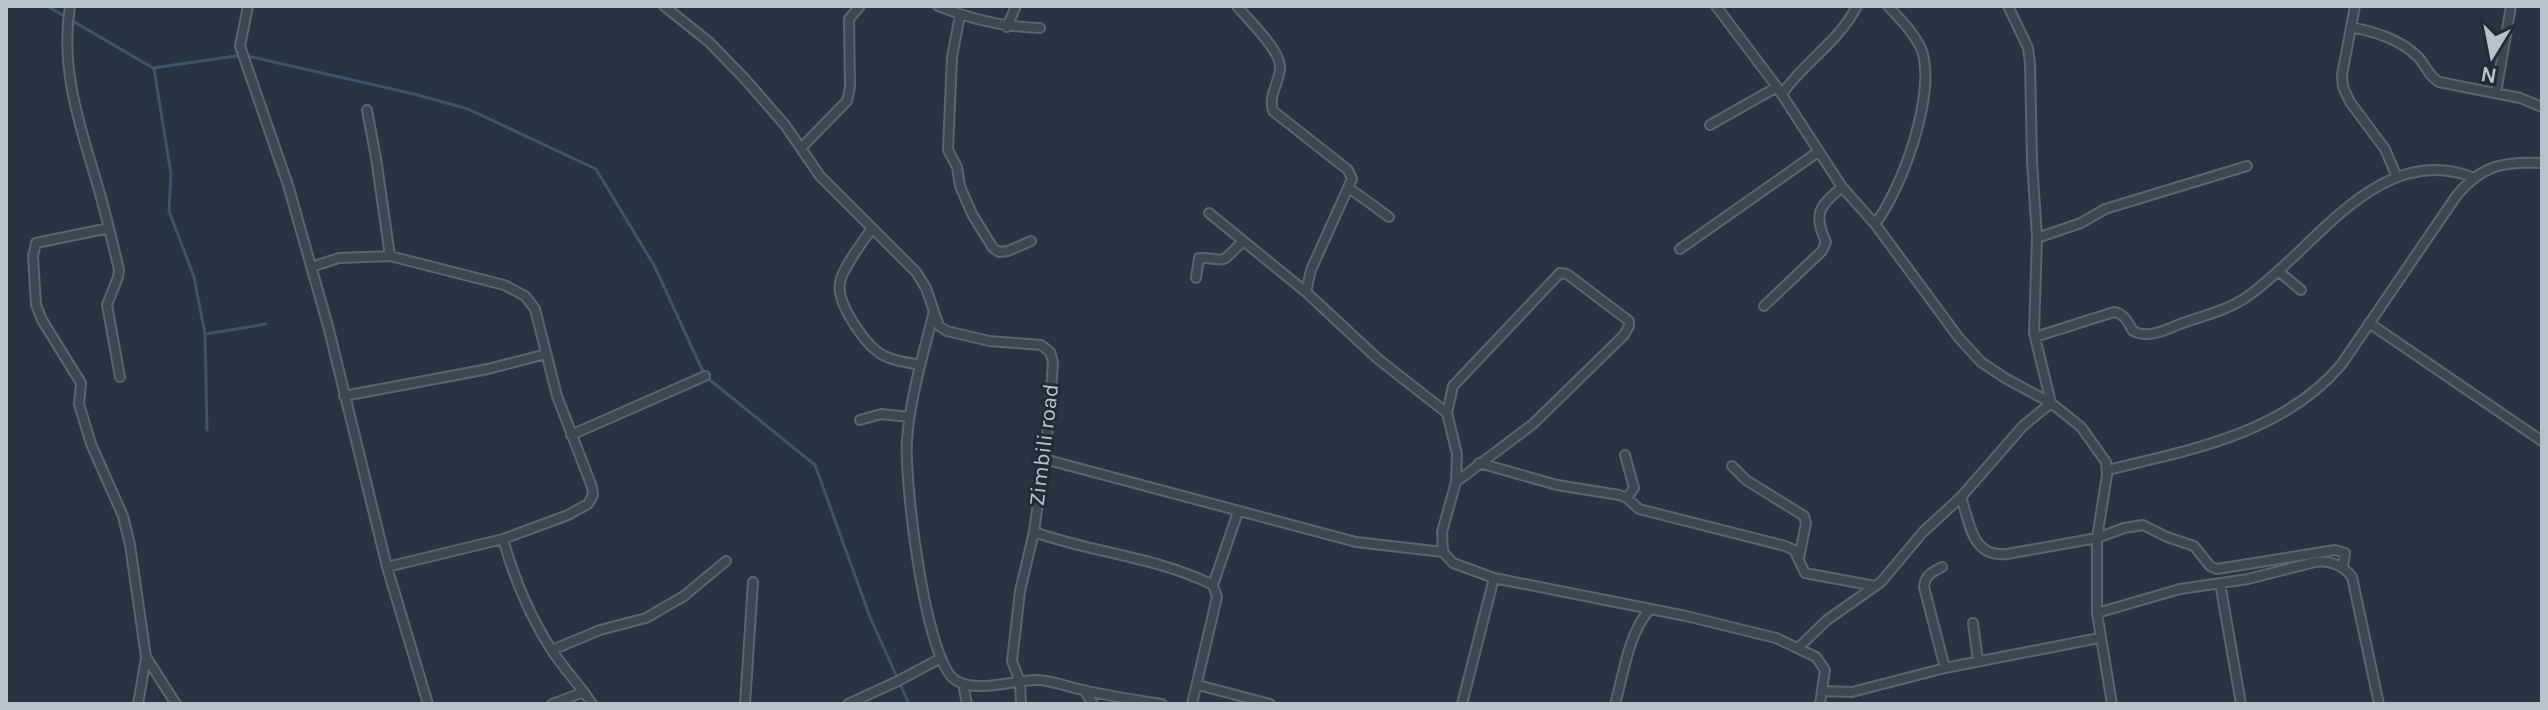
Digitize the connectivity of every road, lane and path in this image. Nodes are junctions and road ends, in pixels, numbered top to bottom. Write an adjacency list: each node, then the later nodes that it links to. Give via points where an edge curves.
1 (70, 6): 34 (street, via 66,35 73,107)
2 (248, 6): 41 (street, via 240,46)
3 (664, 6): 23 (street, via 709,42)
4 (860, 6): 23 (street, via 849,19 847,101)
5 (938, 6): 14 (street)
6 (1016, 6): 15 (street)
7 (1237, 6): 30 (street, via 1280,63 1270,103 1273,111 1348,170)
8 (1857, 6): 18 (street, via 1838,36)
9 (1888, 6): 33 (street, via 1922,51 1924,99 1901,175)
10 (2008, 6): 36 (street, via 2029,51)
11 (2355, 6): 16 (street)
12 (2511, 6): 19 (street)
13 (1722, 8): 18 (street)
14 (960, 15): 15 (street); 37 (street, via 952,57 948,150 972,214 993,248 1008,251)
15 (1007, 27): 17 (street)
16 (2351, 27): 19 (street, via 2399,43 2437,82); 27 (street, via 2343,87)
17 (1040, 28)
18 (1779, 90): 22 (street); 24 (street)
19 (2496, 93): 20 (street)
20 (2542, 107)
21 (367, 110): 40 (street)
22 (1710, 125)
23 (802, 147): 35 (street, via 820,176)
24 (1818, 152): 29 (street); 39 (street)
25 (2541, 162): 28 (street, via 2504,164)
26 (2247, 166): 36 (street, via 2105,209)
27 (2396, 175): 28 (street, via 2427,170); 42 (street, via 2351,204)
28 (2472, 177): 48 (street)
29 (1842, 187): 33 (street); 46 (street, via 1818,215 1826,242 1822,251)
30 (1349, 188): 32 (street); 45 (street)
31 (1209, 213): 38 (street)
32 (1389, 217)
33 (1875, 224): 55 (street, via 1941,317 1981,362)
34 (109, 228): 53 (street, via 119,270 107,305); 90 (street, via 36,243 34,287 42,320 81,383 79,404 91,444 123,516)
35 (872, 228): 47 (street, via 916,272); 51 (street, via 840,279 840,298 879,353)
36 (2037, 238): 49 (street)
37 (1031, 241)
38 (1242, 242): 43 (street, via 1219,262 1199,258); 45 (street)
39 (1680, 249)
40 (390, 256): 41 (street, via 339,258); 50 (street, via 489,280 525,296 535,309)
41 (311, 267): 54 (street)
42 (2278, 271): 44 (street); 49 (street, via 2242,301 2151,335 2133,331 2114,312)
43 (1196, 278)
44 (2301, 290)
45 (1306, 292): 56 (street)
46 (1764, 306)
47 (933, 314): 51 (street); 62 (street, Zimbili road, via 947,331 1041,345 1050,352)
48 (2369, 323): 60 (street); 65 (street, via 2322,385 2254,429)
49 (2035, 337): 55 (street)
50 (546, 354): 54 (street); 59 (street)
51 (920, 365): 57 (street)
52 (705, 376): 59 (street)
53 (120, 377)
54 (344, 396): 76 (street)
55 (2051, 403): 65 (street, via 2081,427); 67 (street, via 2023,426)
56 (1447, 413): 63 (street, via 1453,386 1560,273 1629,321 1624,335 1533,424); 66 (street, via 1457,454)
57 (909, 417): 58 (street, via 881,414); 91 (street, via 912,526)
58 (860, 420)
59 (571, 435): 72 (street, via 592,487 588,504)
60 (2542, 441)
61 (1625, 455): 68 (street, via 1634,488)
62 (1044, 459): 69 (street); 70 (street, Zimbili road)
63 (1479, 463): 66 (street); 68 (street)
64 (1732, 466): 74 (street, via 1804,516)
65 (2107, 470): 71 (street)
66 (1456, 482): 73 (street, via 1442,532)
67 (1961, 497): 71 (street, via 1977,543 1986,552 2007,554); 83 (street)
68 (1627, 498): 74 (street, via 1639,509 1791,547)
69 (1238, 512): 73 (street, via 1356,542); 82 (street)
70 (1034, 532): 82 (street, Zimbili road); 94 (street, via 1012,661)
71 (2097, 538): 78 (street, via 2143,525 2194,546 2217,569 2335,550 2345,553); 85 (street)
72 (503, 539): 76 (street); 89 (street, via 520,591)
73 (1443, 552): 79 (street, via 1453,563)
74 (1798, 559): 83 (street, via 1808,575)
75 (726, 561): 89 (street, via 684,596 646,618)
76 (387, 567): 102 (street)
77 (1942, 567): 93 (street, via 1931,572 1924,587)
78 (2343, 567): 81 (street, via 2319,561); 118 (street, via 2352,577)
79 (1494, 578): 84 (street); 113 (street)
80 (753, 582): 105 (street)
81 (2220, 583): 85 (street); 117 (street)
82 (1213, 585): 96 (street, via 1217,597)
83 (1875, 586): 88 (street)
84 (1650, 609): 88 (street); 114 (street, via 1637,627)
85 (2097, 613): 87 (street)
86 (1973, 623): 92 (street)
87 (2099, 638): 92 (street); 116 (street)
88 (1799, 647): 98 (street, via 1825,670)
89 (552, 650): 99 (street)
90 (146, 657): 100 (street); 101 (street)
91 (941, 658): 95 (street, via 947,672); 106 (street)
92 (1978, 661): 93 (street)
93 (1945, 668): 98 (street, via 1852,692)
94 (1020, 682): 95 (street); 97 (street); 108 (street)
95 (963, 684): 107 (street)
96 (1198, 685): 111 (street); 112 (street)
97 (1084, 690): 109 (street); 110 (street)
98 (1823, 691): 115 (street)
99 (584, 692): 103 (street); 104 (street)
100 (138, 704)
101 (176, 704)
102 (428, 704)
103 (552, 704)
104 (592, 704)
105 (745, 704)
106 (848, 704)
107 (967, 704)
108 (1021, 704)
109 (1093, 704)
110 (1162, 704)
111 (1192, 704)
112 (1270, 704)
113 (1462, 704)
114 (1615, 704)
115 (1820, 704)
116 (2112, 704)
117 (2241, 704)
118 (2379, 704)

